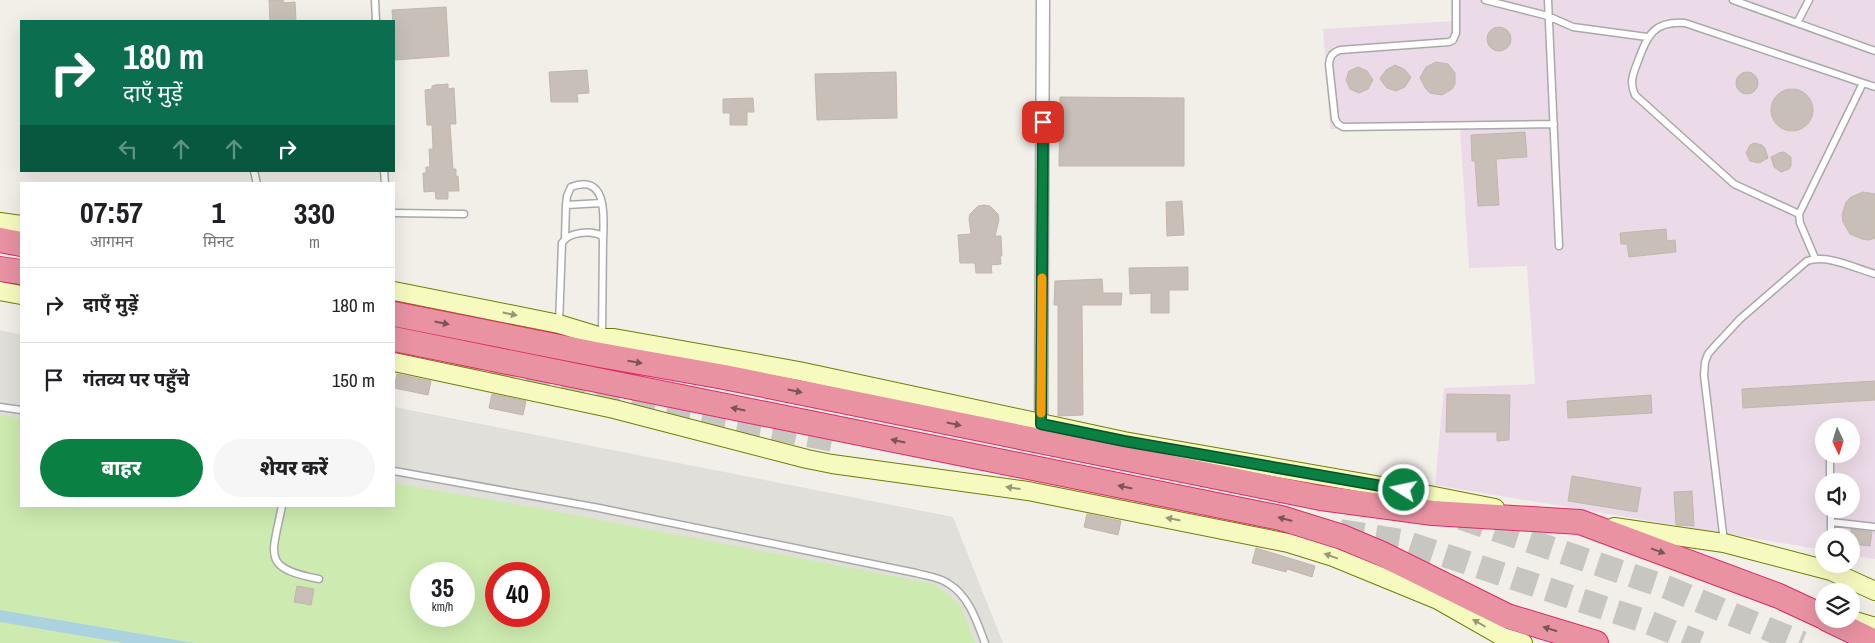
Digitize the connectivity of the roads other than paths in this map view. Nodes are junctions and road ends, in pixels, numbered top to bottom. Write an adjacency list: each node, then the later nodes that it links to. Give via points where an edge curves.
1 (375, 0): 9 (lane)
2 (1043, 0): 42 (street)
3 (1456, 0): 15 (lane, via 1454,40 1332,53 1329,64 1338,124 1343,127)
4 (1485, 0): 8 (lane)
5 (1548, 0): 8 (lane)
6 (1733, 0): 10 (lane)
7 (1809, 0): 10 (lane)
8 (1548, 16): 11 (lane, via 1573,27); 15 (lane)
9 (376, 20)
10 (1797, 23): 12 (lane)
11 (1647, 37): 13 (lane, via 1667,24 1685,24); 20 (lane, via 1630,81 1634,95 1734,184)
12 (1875, 51)
13 (1863, 83): 14 (lane); 20 (lane)
14 (1875, 87)
15 (1554, 124): 27 (lane)
16 (602, 203): 17 (lane); 17 (lane, via 596,189 586,184 571,187); 25 (lane)
17 (566, 205): 23 (lane)
18 (395, 213): 19 (lane)
19 (464, 214)
20 (1799, 214): 28 (lane)
21 (0, 222): 22 (street)
22 (20, 225)
23 (565, 238): 25 (lane, via 593,233 602,236); 36 (lane, via 562,243)
24 (0, 240): 26 (highway)
25 (603, 240): 38 (lane)
26 (20, 244)
27 (1559, 246)
28 (1815, 258): 31 (lane); 50 (lane, via 1807,261 1740,319 1708,354 1705,362)
29 (0, 269): 30 (highway)
30 (20, 272)
31 (1875, 274)
32 (0, 291): 34 (street)
33 (395, 291): 36 (street, one-way to 36)
34 (20, 295)
35 (395, 314): 38 (highway, one-way to 38)
36 (559, 324): 38 (street)
37 (395, 340): 64 (highway, one-way to 37, via 1508,616 1342,537 1251,511)
38 (602, 344): 42 (highway, via 724,377)
39 (395, 362): 63 (street, one-way to 39, via 1503,637 1438,600 1333,557 1280,541 1028,490 807,459 614,409)
40 (0, 406): 41 (lane)
41 (20, 410)
42 (1041, 433): 46 (highway, via 1321,498 1433,513)
43 (395, 471): 62 (lane, via 599,508 916,572 949,584 965,599)
44 (282, 507): 53 (lane, via 275,543 276,561 289,572)
45 (1831, 518): 47 (lane)
46 (1580, 522): 50 (street); 55 (highway, one-way to 55)
47 (1831, 522): 48 (lane); 49 (lane)
48 (1875, 527)
49 (1831, 528)
50 (1724, 544): 51 (street)
51 (1815, 564)
52 (1841, 573): 54 (street)
53 (319, 579)
54 (1875, 591)
55 (1779, 596): 56 (street); 57 (highway)
56 (1815, 608)
57 (1815, 613)
58 (1860, 622): 59 (street)
59 (1875, 627)
60 (1846, 628): 61 (highway)
61 (1875, 642)
62 (985, 643)
63 (1523, 643)
64 (1596, 643)

